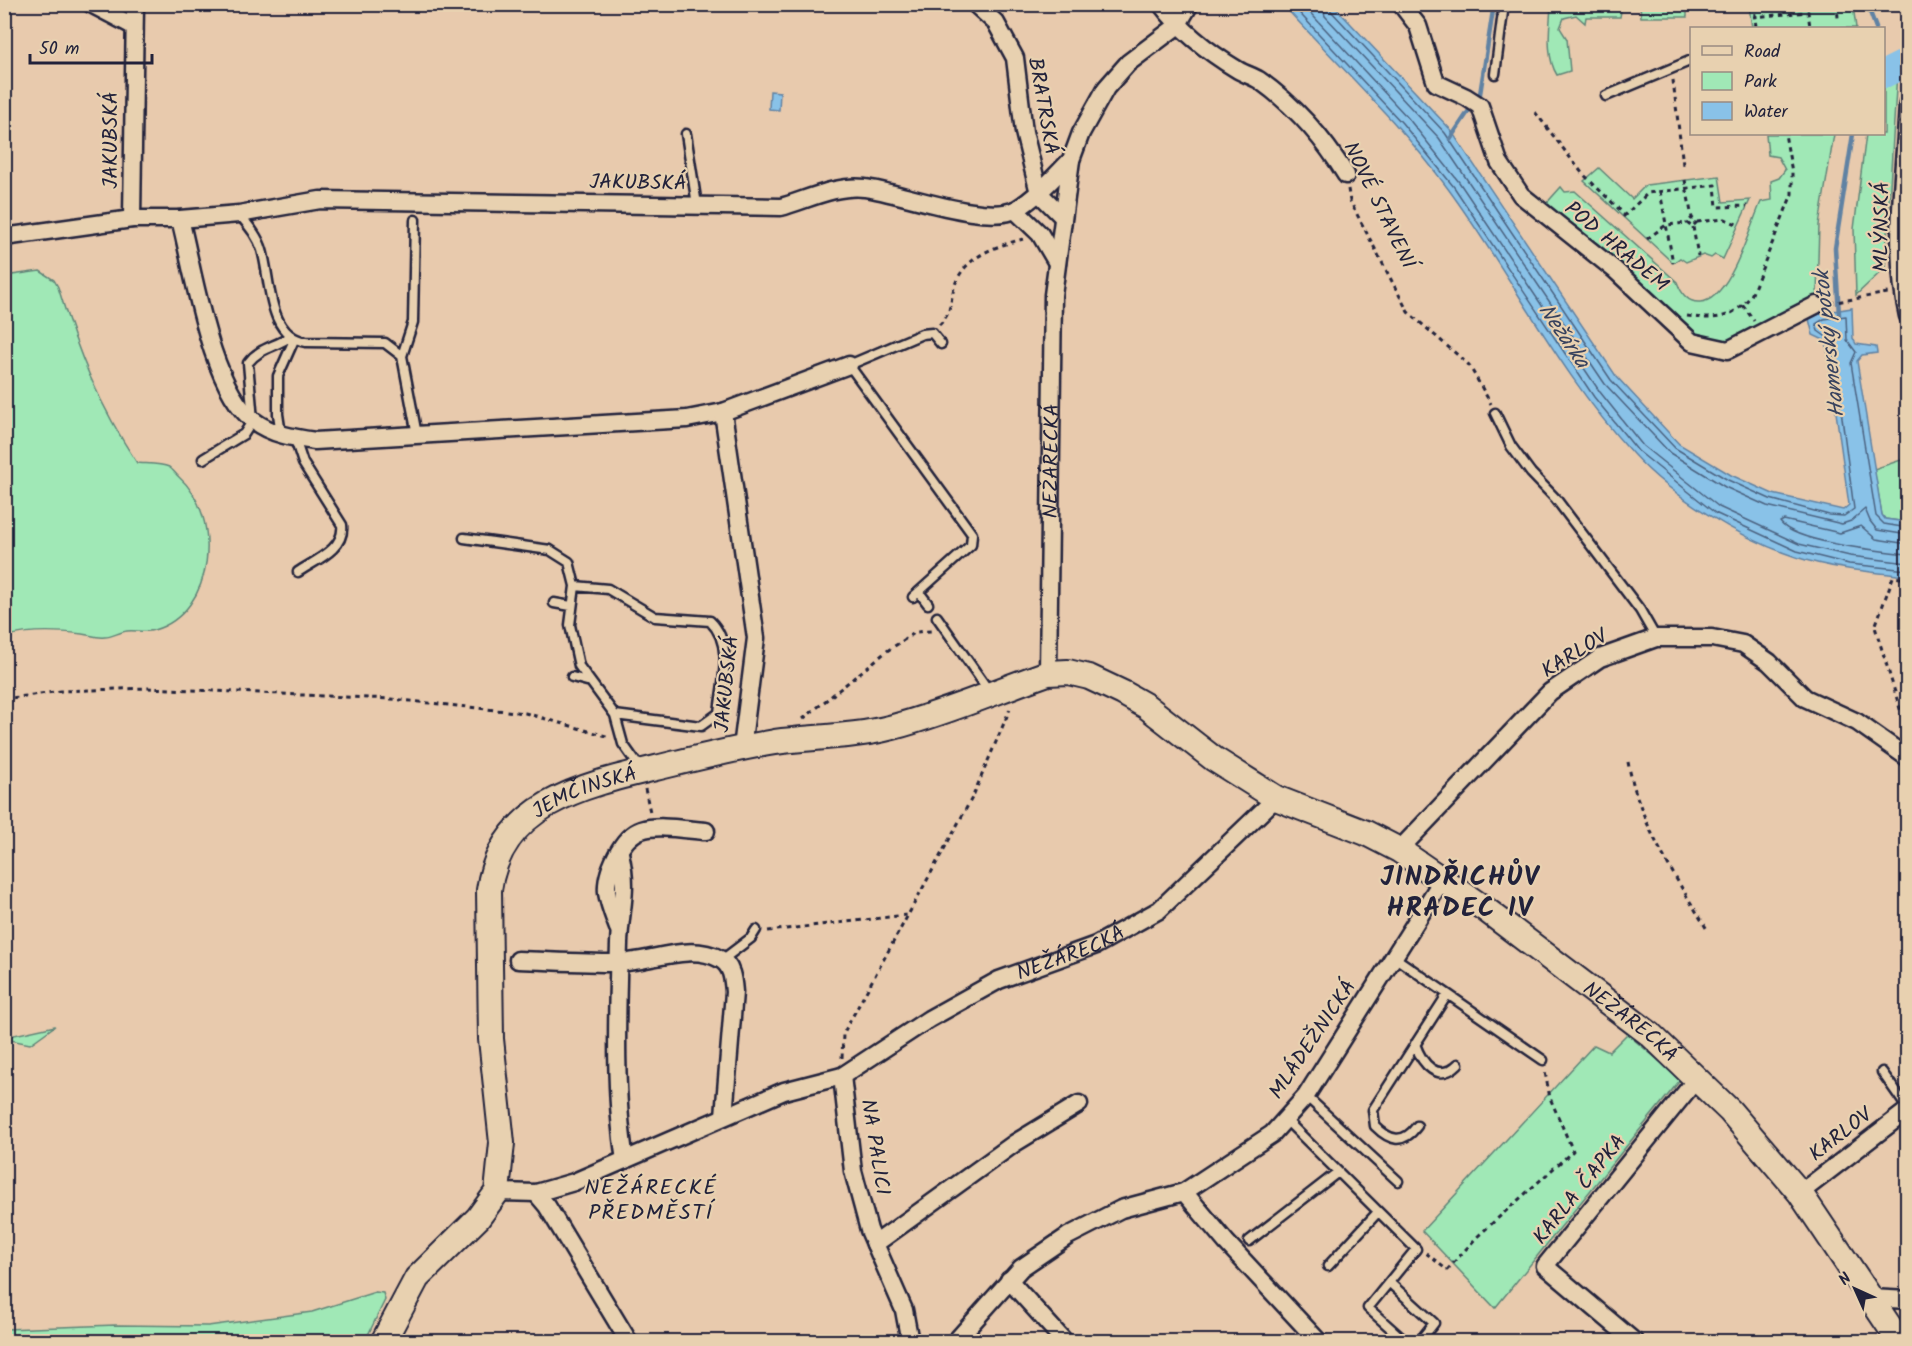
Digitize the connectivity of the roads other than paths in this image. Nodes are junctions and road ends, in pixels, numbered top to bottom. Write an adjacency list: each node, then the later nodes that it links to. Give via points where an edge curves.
1 (91, 4): 8 (street)
2 (135, 4): 8 (street, JAKUBSKÁ)
3 (975, 4): 17 (street, BRATRSKÁ, via 996,23 1015,58 1024,132)
4 (1161, 4): 9 (street)
5 (1190, 4): 9 (street, NEŽÁRECKÁ)
6 (1401, 4): 27 (street, POD HRADEM, via 1418,26 1436,83 1473,102 1499,162 1521,195 1615,270 1692,342 1728,350)
7 (1504, 4): 11 (lane)
8 (133, 26): 22 (street, JAKUBSKÁ)
9 (1178, 26): 15 (street, NEŽÁRECKÁ, via 1128,63 1106,88); 16 (street, NOVÉ STAVENÍ, via 1283,100 1329,147)
10 (1690, 61): 12 (lane)
11 (1495, 74)
12 (1606, 96)
13 (1908, 103): 28 (street, MLÝNSKÁ, via 1902,214 1902,291)
14 (686, 134): 18 (lane)
15 (1071, 160): 17 (street); 21 (street, NEŽÁRECKÁ)
16 (1346, 175)
17 (1039, 193): 19 (street); 21 (street)
18 (697, 205): 19 (street, JAKUBSKÁ, via 781,207 863,187 950,208 1005,213); 20 (street, JAKUBSKÁ, via 321,200)
19 (1015, 210): 26 (street, via 1040,234)
20 (239, 214): 23 (street, JAKUBSKÁ); 29 (lane, via 262,249 276,317)
21 (1063, 217): 26 (street, NEŽÁRECKÁ)
22 (132, 219): 23 (street, JAKUBSKÁ); 25 (street, JAKUBSKÁ)
23 (180, 219): 35 (street, via 215,358 228,390)
24 (415, 220): 31 (lane, via 413,322)
25 (4, 237)
26 (1057, 263): 47 (street, NEŽÁRECKÁ, via 1053,295)
27 (1816, 306)
28 (1908, 316)
29 (292, 338): 31 (lane, via 384,343); 35 (lane, via 262,349 248,363); 37 (lane, via 278,376 278,414)
30 (941, 344): 32 (lane, via 932,333 922,334)
31 (402, 356): 36 (lane)
32 (849, 365): 33 (street); 43 (lane, via 972,534 971,545 916,595)
33 (723, 412): 36 (street, via 687,419); 52 (street, JAKUBSKÁ, via 756,638)
34 (1495, 413): 46 (lane, via 1511,446 1556,498 1640,610)
35 (253, 420): 37 (street); 38 (lane, via 244,434)
36 (417, 435): 37 (street, via 315,441)
37 (288, 436): 40 (lane, via 342,525 343,533 335,547)
38 (203, 459)
39 (464, 538): 41 (lane, via 559,554 569,562)
40 (298, 572)
41 (575, 586): 44 (lane); 51 (lane, via 608,589 655,616 710,621 726,649 719,713 712,721 701,726)
42 (554, 603): 44 (lane)
43 (928, 604)
44 (571, 606): 49 (lane, via 570,625 579,666)
45 (937, 617): 50 (lane)
46 (1656, 638): 53 (street, KARLOV, via 1712,638 1743,644 1769,662 1805,698 1857,722); 57 (street, KARLOV, via 1600,658 1550,692)
47 (1048, 674): 50 (street, JEMČINSKÁ); 55 (street, NEŽÁRECKÁ, via 1068,672 1089,677 1123,693)
48 (572, 677): 49 (lane)
49 (587, 681): 51 (lane)
50 (991, 694): 52 (street, JEMČINSKÁ, via 891,728)
51 (615, 716): 54 (lane, via 623,744)
52 (742, 748): 54 (street, JEMČINSKÁ)
53 (1908, 758)
54 (642, 771): 80 (street, JEMČINSKÁ, via 593,783 537,810 506,840 492,869 491,1039 502,1143)
55 (1276, 798): 57 (street, NEŽÁRECKÁ); 69 (street, NEŽÁRECKÁ, via 1159,910 1096,945 999,980 929,1019)
56 (706, 831): 63 (street, via 653,828 634,833 620,854 626,889)
57 (1399, 850): 58 (street, NEŽÁRECKÁ)
58 (1443, 879): 60 (street, MLÁDEŽNICKÁ); 70 (street, NEŽÁRECKÁ, via 1651,1035)
59 (755, 931): 62 (lane)
60 (1394, 957): 64 (lane); 71 (street, MLÁDEŽNICKÁ)
61 (518, 960): 63 (street)
62 (722, 960): 63 (street, via 697,952); 74 (street, via 732,976 734,992)
63 (618, 963): 77 (street, via 620,1130)
64 (1447, 995): 65 (lane); 66 (lane)
65 (1415, 1044): 67 (lane, via 1421,1059 1434,1072 1443,1073); 76 (lane, via 1373,1110 1372,1119 1391,1140 1408,1137)
66 (1543, 1060)
67 (1458, 1064)
68 (1882, 1072): 73 (lane)
69 (842, 1076): 74 (street, NA PALICI, via 784,1091); 86 (street, NA PALICI, via 853,1171)
70 (1698, 1077): 83 (street, NEŽÁRECKÁ); 100 (street, KARLA ČAPKA, via 1545,1266)
71 (1306, 1096): 75 (street, MLÁDEŽNICKÁ); 79 (lane)
72 (1079, 1104): 86 (street, via 1015,1143)
73 (1908, 1110): 83 (street, KARLOV)
74 (724, 1116): 77 (street, NA PALICI)
75 (1285, 1119): 78 (lane); 81 (street, MLÁDEŽNICKÁ, via 1272,1134)
76 (1416, 1126)
77 (625, 1160): 82 (street, NA PALICI)
78 (1338, 1172): 84 (lane); 85 (lane)
79 (1398, 1182)
80 (497, 1192): 82 (street, NA PALICI); 92 (street, via 478,1218 417,1278)
81 (1184, 1192): 88 (street, MLÁDEŽNICKÁ, via 1121,1209 1068,1236); 97 (street)
82 (536, 1193): 93 (street)
83 (1800, 1193): 90 (street, NEŽÁRECKÁ)
84 (1378, 1212): 87 (lane); 89 (lane, via 1416,1249)
85 (1249, 1241)
86 (875, 1245): 94 (street, NA PALICI, via 904,1310)
87 (1328, 1266)
88 (1009, 1280): 95 (street, MLÁDEŽNICKÁ); 96 (street)
89 (1390, 1283): 98 (lane, via 1368,1308); 99 (lane, via 1434,1323)
90 (1872, 1298): 91 (street); 101 (street, NEŽÁRECKÁ)
91 (1908, 1300)
92 (383, 1341)
93 (630, 1341)
94 (910, 1341)
95 (955, 1341)
96 (1065, 1341)
97 (1319, 1341)
98 (1406, 1341)
99 (1419, 1341)
100 (1635, 1341)
101 (1899, 1341)

